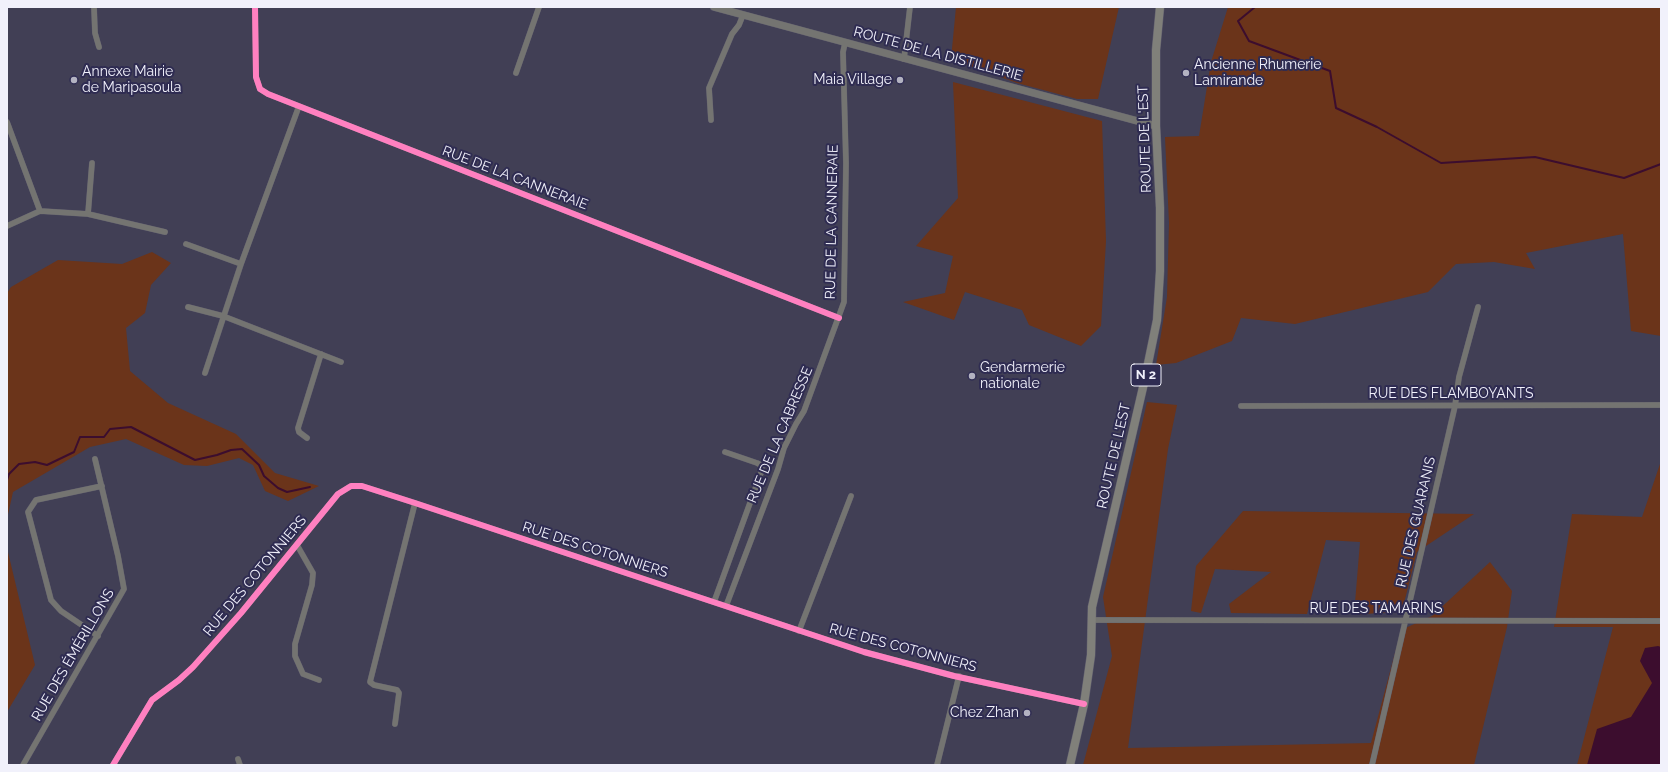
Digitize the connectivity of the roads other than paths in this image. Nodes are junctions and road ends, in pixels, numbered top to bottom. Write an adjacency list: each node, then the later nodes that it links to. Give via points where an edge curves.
1 (94, 7): 9 (street, via 94,33)
2 (255, 7): 12 (street, RUE DE LA CANNERAIE, via 256,77 260,89)
3 (538, 7): 11 (street)
4 (714, 7): 7 (street, ROUTE DE LA DISTILLERIE)
5 (910, 7): 10 (street)
6 (1160, 7): 15 (main road, ROUTE DE L'EST / N 2, via 1156,50)
7 (743, 15): 8 (street, ROUTE DE LA DISTILLERIE); 13 (street, via 709,88)
8 (845, 43): 10 (street, ROUTE DE LA DISTILLERIE); 26 (street, RUE DE LA CANNERAIE, via 845,291)
9 (99, 47)
10 (904, 59): 15 (street, ROUTE DE LA DISTILLERIE)
11 (516, 72)
12 (299, 106): 22 (street); 26 (street, RUE DE LA CANNERAIE)
13 (711, 120)
14 (7, 122): 17 (street)
15 (1156, 126): 42 (main road, ROUTE DE L'EST / N 2, via 1160,224 1157,320)
16 (92, 163): 18 (street)
17 (40, 211): 18 (street); 19 (street)
18 (88, 214): 20 (street)
19 (7, 226)
20 (165, 232)
21 (186, 244): 22 (street)
22 (242, 264): 25 (street)
23 (188, 307): 25 (street)
24 (1478, 307): 32 (street, RUE DES GUARANIS, via 1459,377)
25 (223, 316): 27 (street); 29 (street)
26 (839, 318): 41 (street, RUE DE LA CABRESSE, via 804,411 784,448)
27 (321, 354): 28 (street); 33 (street, via 298,428)
28 (341, 362)
29 (205, 373)
30 (1661, 405): 32 (street, RUE DES FLAMBOYANTS)
31 (1241, 406): 32 (street, RUE DES FLAMBOYANTS)
32 (1455, 406): 44 (street, RUE DES GUARANIS)
33 (307, 438)
34 (725, 452): 40 (street, via 757,463 761,465 762,470)
35 (95, 459): 36 (street, RUE DES ÉMÉRILLONS)
36 (102, 486): 46 (street, RUE DES ÉMÉRILLONS, via 124,589); 46 (street, via 36,500 28,512 51,600 61,611)
37 (852, 496): 45 (street)
38 (415, 503): 39 (street, RUE DES COTONNIERS, via 362,486 351,486 338,494); 40 (street, RUE DES COTONNIERS); 50 (street, via 370,682 397,690 399,693)
39 (297, 545): 48 (street, via 313,573 295,644 295,656 303,674); 52 (street, RUE DES COTONNIERS, via 241,613 179,680 152,700)
40 (714, 602): 41 (street, RUE DES COTONNIERS)
41 (726, 606): 45 (street, RUE DES COTONNIERS)
42 (1090, 620): 44 (street, RUE DES TAMARINS); 49 (main road, ROUTE DE L'EST / N 2, via 1092,655)
43 (1661, 621): 44 (street, RUE DES TAMARINS)
44 (1406, 622): 55 (street, RUE DES GUARANIS)
45 (798, 631): 47 (street, RUE DES COTONNIERS, via 864,652)
46 (98, 636): 51 (street, RUE DES ÉMÉRILLONS)
47 (959, 676): 49 (street, RUE DES COTONNIERS); 53 (street)
48 (319, 680)
49 (1084, 704): 54 (main road, ROUTE DE L'EST / N 2)
50 (395, 724)
51 (23, 765)
52 (113, 765)
53 (936, 765)
54 (1070, 765)
55 (1372, 765)

